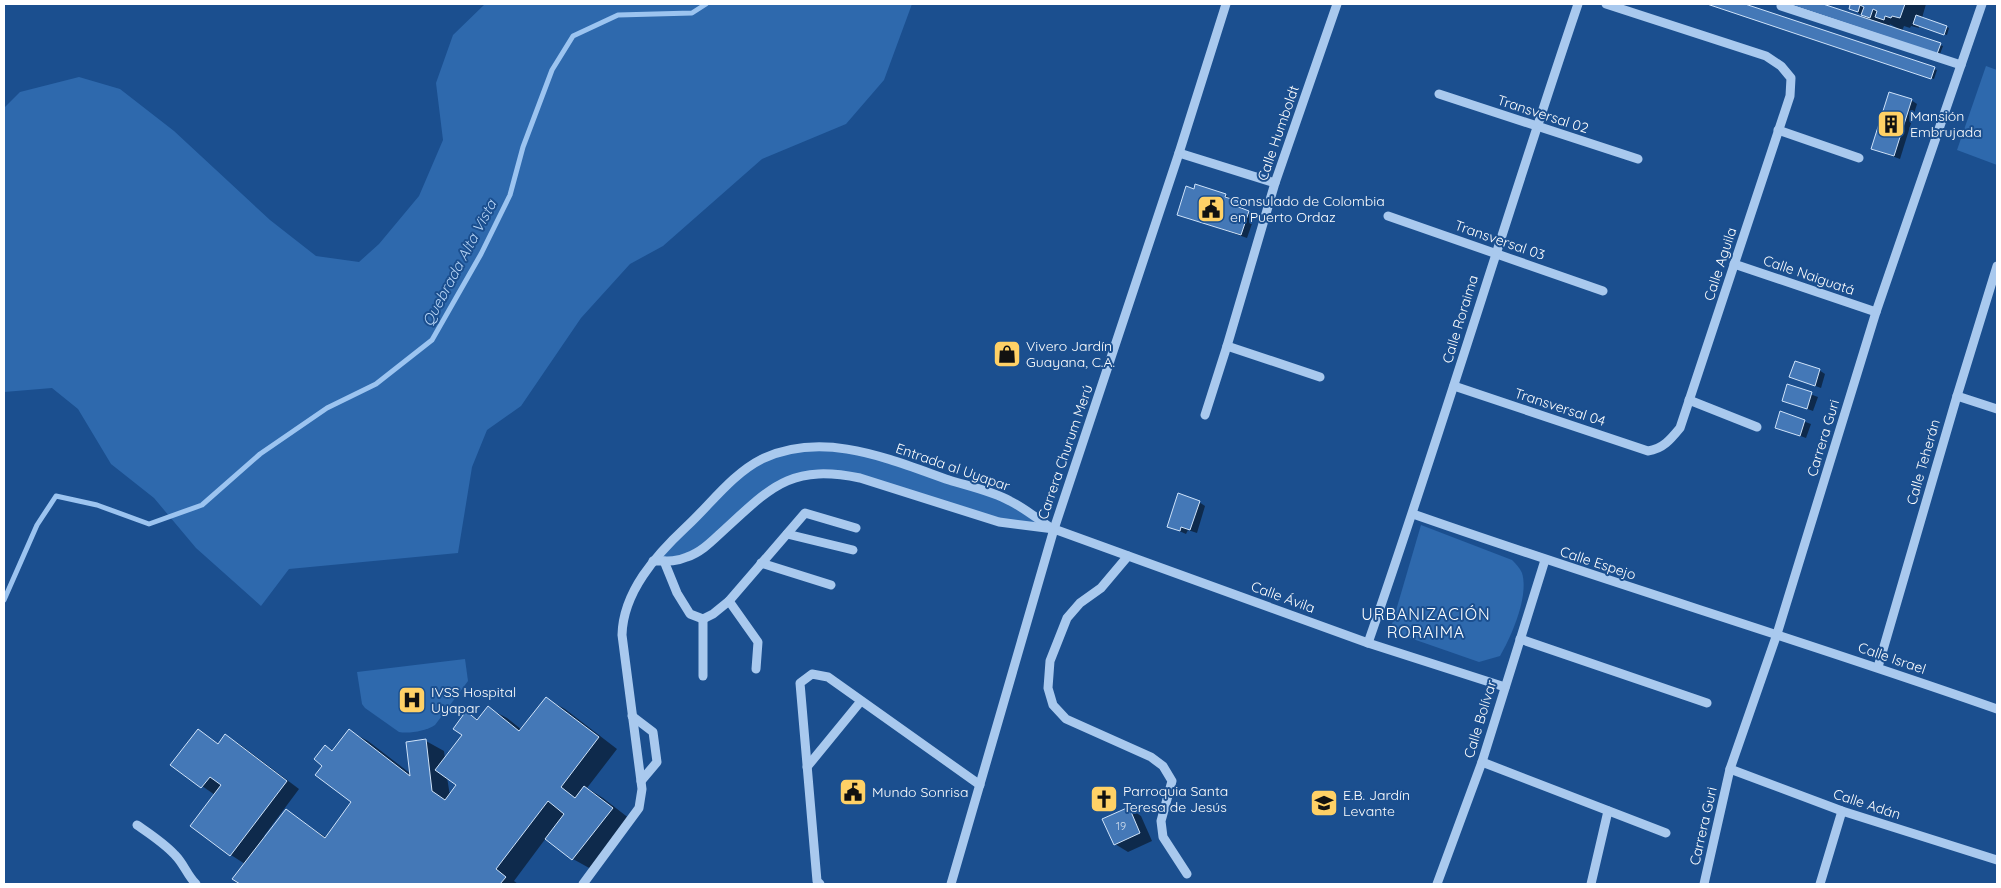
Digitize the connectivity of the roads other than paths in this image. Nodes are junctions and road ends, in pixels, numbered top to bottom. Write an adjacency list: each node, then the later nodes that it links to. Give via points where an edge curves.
1 (1226, 4): 11 (street, Carrera Churum Merú)
2 (1337, 4): 14 (street, Calle Humboldt)
3 (1578, 4): 9 (street, Calle Roraima)
4 (1606, 4): 10 (street, Calle Aguila, via 1766,56 1781,66 1791,78 1790,96)
5 (1982, 4): 7 (street, Carrera Guri)
6 (1781, 6): 7 (street)
7 (1961, 65): 20 (street, Carrera Guri)
8 (1439, 94): 9 (street, Transversal 02)
9 (1537, 126): 13 (street, Transversal 02); 16 (street, Calle Roraima)
10 (1778, 130): 12 (street); 17 (street, Calle Aguila)
11 (1180, 153): 14 (street); 32 (street, Carrera Churum Merú)
12 (1859, 158)
13 (1638, 159)
14 (1275, 183): 21 (street, Calle Humboldt)
15 (1388, 216): 16 (street, Transversal 03)
16 (1495, 253): 19 (street, Transversal 03); 23 (street, Calle Roraima)
17 (1734, 264): 20 (street, Calle Naiguatá); 25 (street, Calle Aguila)
18 (1997, 266): 24 (street, Calle Teherán)
19 (1603, 291)
20 (1876, 312): 43 (street, Carrera Guri)
21 (1227, 346): 22 (street); 27 (street, Calle Humboldt)
22 (1320, 377)
23 (1454, 386): 29 (street, Transversal 04, via 1648,451); 30 (street, Calle Roraima)
24 (1957, 396): 26 (street); 46 (street, Calle Teherán)
25 (1689, 400): 28 (street); 29 (street, Calle Aguila, via 1680,428)
26 (1997, 409)
27 (1205, 415)
28 (1757, 427)
29 (1658, 450)
30 (1413, 514): 36 (street, Calle Espejo); 45 (street, Calle Roraima)
31 (856, 528): 33 (street, via 807,512)
32 (1054, 529): 35 (street, Calle Ávila); 37 (street, Entrada al Uyapar, via 1009,500 900,463 854,450 808,447 775,454 748,468); 38 (street, via 999,522 860,478 824,473 786,480 757,499 707,546 689,557); 58 (street, Carrera Churum Merú)
33 (787, 534): 34 (street); 39 (street)
34 (853, 550)
35 (1128, 556): 45 (street, Calle Ávila); 64 (street, via 1101,588 1080,603 1067,618 1050,661 1048,688 1053,705 1066,719 1163,766 1172,781 1161,820 1163,837)
36 (1545, 560): 43 (street, Calle Espejo); 44 (street, Calle Bolívar)
37 (653, 561): 38 (street); 53 (street, Entrada al Uyapar, via 632,595 622,622)
38 (664, 561): 42 (street, via 690,614)
39 (761, 563): 40 (street); 41 (street)
40 (831, 585)
41 (729, 601): 42 (street); 47 (street, via 758,642)
42 (703, 619): 48 (street)
43 (1777, 634): 46 (street, Calle Israel); 56 (street, Carrera Guri)
44 (1520, 639): 49 (street, Calle Bolívar); 51 (street)
45 (1368, 643): 49 (street, Calle Ávila)
46 (1878, 667): 52 (street, Calle Israel)
47 (756, 669)
48 (703, 676)
49 (1504, 687): 54 (street, Calle Bolívar)
50 (861, 701): 55 (street); 55 (street, via 828,678 812,674 800,683); 58 (street)
51 (1707, 702)
52 (1997, 709)
53 (632, 716): 57 (street, Entrada al Uyapar); 57 (street, via 653,732 657,762)
54 (1482, 762): 59 (street); 69 (street, Calle Bolívar)
55 (807, 767): 67 (street, via 817,881)
56 (1730, 769): 60 (street, Calle Adán); 71 (street, Carrera Guri)
57 (641, 781): 66 (street, Entrada al Uyapar, via 639,808)
58 (980, 785): 68 (street, Carrera Churum Merú)
59 (1608, 811): 62 (street); 70 (street)
60 (1842, 811): 63 (street, Calle Adán); 72 (street)
61 (137, 825): 65 (street, via 176,855 186,874)
62 (1666, 833)
63 (1997, 860)
64 (1187, 874)
65 (196, 884)
66 (583, 884)
67 (820, 884)
68 (952, 884)
69 (1437, 884)
70 (1591, 884)
71 (1704, 884)
72 (1820, 884)

